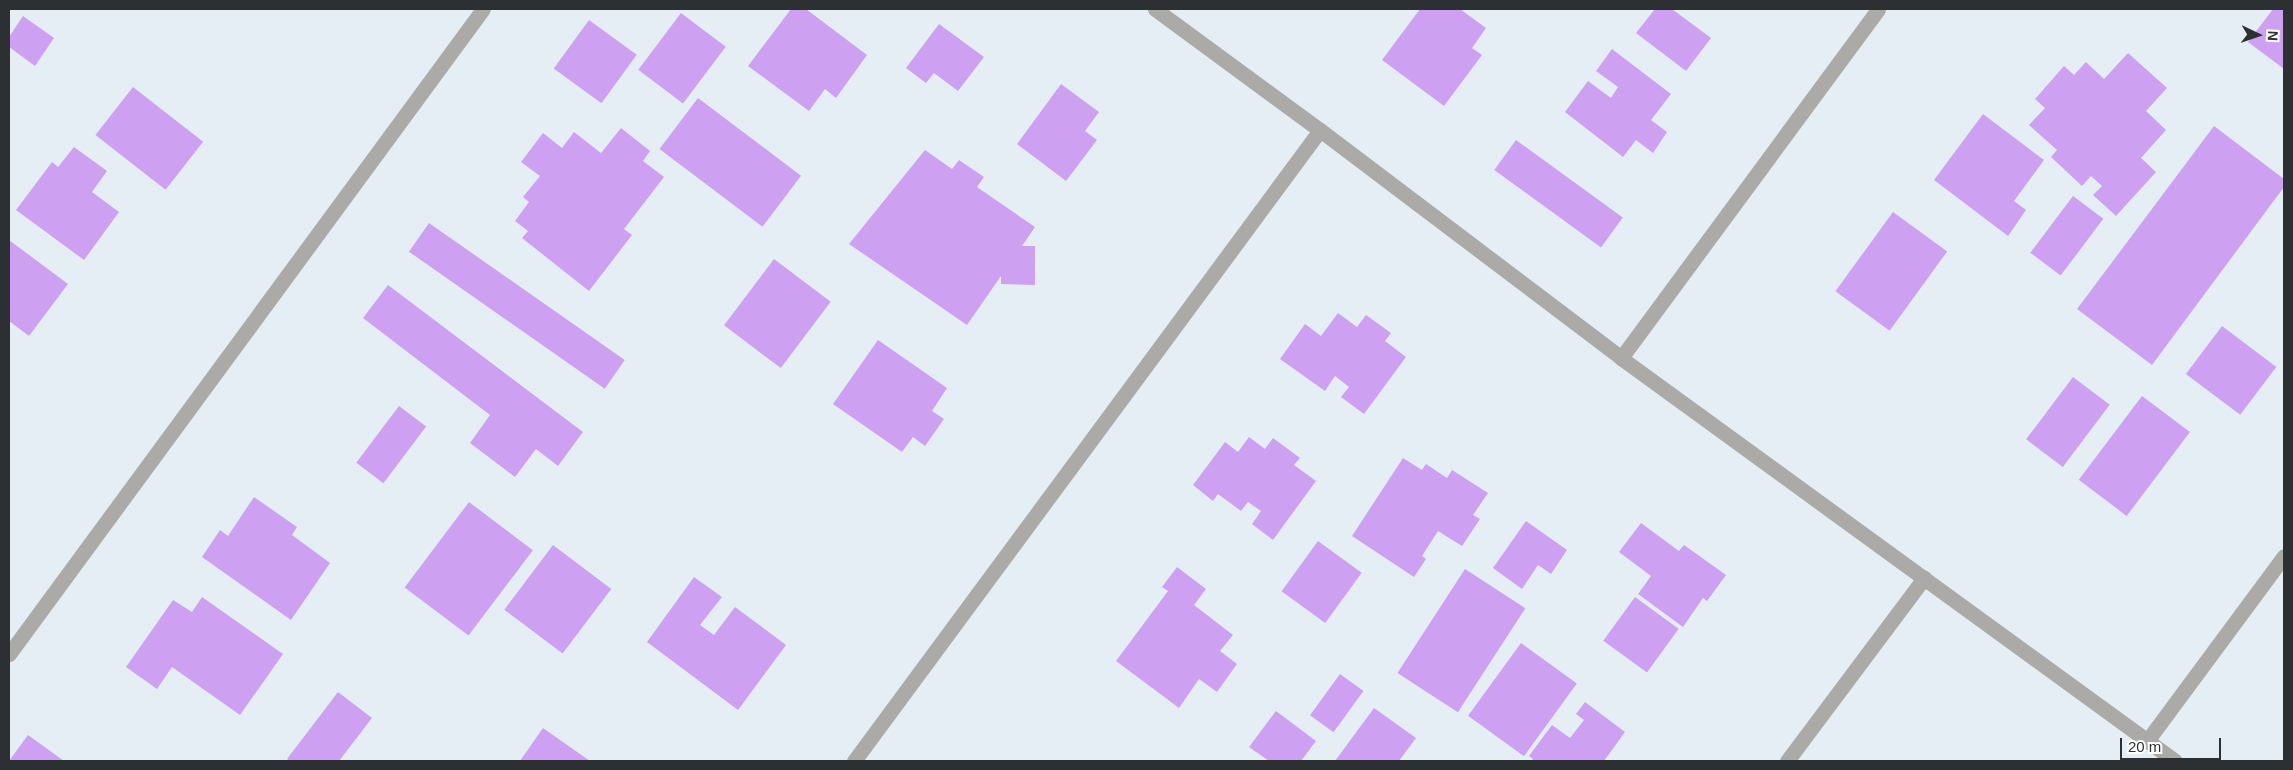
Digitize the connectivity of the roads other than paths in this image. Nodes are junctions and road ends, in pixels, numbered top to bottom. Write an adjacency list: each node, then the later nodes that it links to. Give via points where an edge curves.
1 (483, 9): 8 (street)
2 (1155, 9): 4 (street)
3 (1878, 9): 5 (street)
4 (1320, 130): 5 (street); 10 (street)
5 (1621, 358): 7 (street)
6 (2284, 556): 9 (street)
7 (1924, 578): 9 (street); 11 (street)
8 (9, 654)
9 (2148, 742): 12 (street)
10 (854, 761)
11 (1787, 761)
12 (2174, 761)

